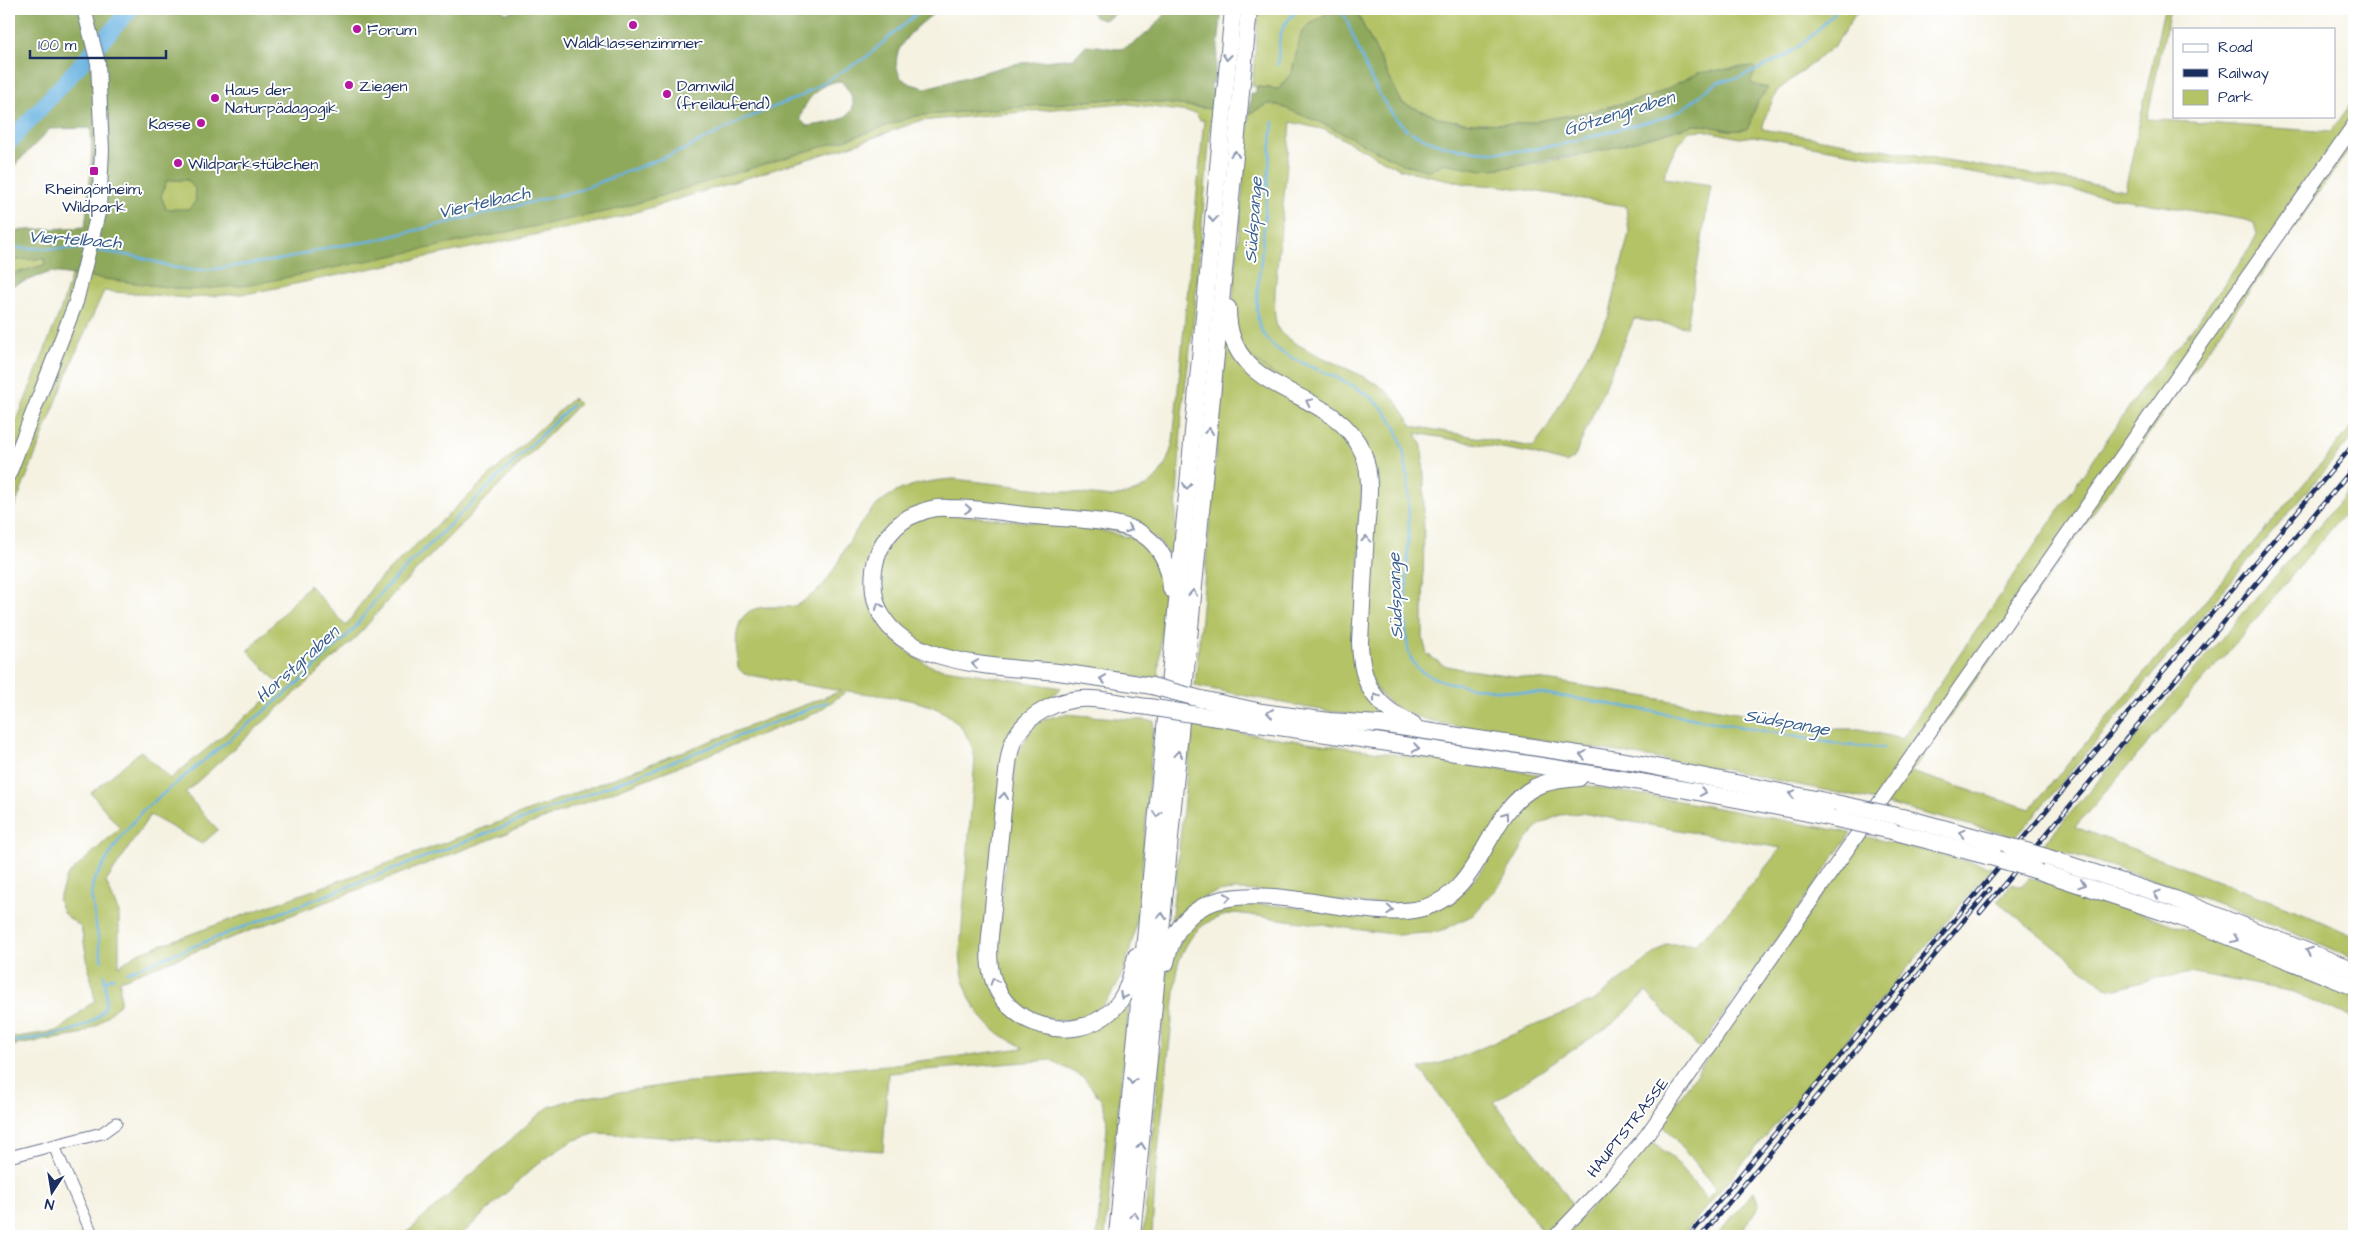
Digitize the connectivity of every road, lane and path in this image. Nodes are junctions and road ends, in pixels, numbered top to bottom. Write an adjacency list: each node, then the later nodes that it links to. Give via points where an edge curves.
1 (84, 9): 6 (main road, via 98,63 103,175 99,209 74,310)
2 (1232, 9): 7 (highway, one-way to 7)
3 (1249, 9): 5 (highway, one-way to 3)
4 (2354, 125): 22 (main road, HAUPTSTRASSE, via 1643,1139)
5 (1224, 272): 9 (highway, one-way to 5, via 1387,710 1372,693 1363,675 1360,642 1369,484 1364,454 1352,434 1336,418 1268,381 1242,358 1230,332 1229,295); 15 (highway, one-way to 5)
6 (9, 474)
7 (1174, 626): 8 (highway, one-way to 7, bridge, via 1152,686 1059,672 986,666 925,651 894,630 877,604 874,580 878,554 888,537 905,520 928,510 947,508 1130,528 1150,540 1164,557 1170,579); 12 (highway, one-way to 12)
8 (1200, 707): 9 (highway, one-way to 8); 10 (highway, one-way to 10); 12 (highway, one-way to 8, bridge, via 1119,1003 1086,1026 1056,1029 1027,1020 1001,998 992,976 989,954 1012,744 1023,727 1040,711 1068,702 1092,699 1149,707)
9 (1431, 732): 11 (highway, one-way to 9, bridge, via 2009,846 1840,804 1669,769)
10 (1596, 774): 11 (highway, one-way to 11, bridge, via 1832,818 1998,859); 15 (highway, one-way to 10, via 1176,932 1191,914 1210,902 1242,896 1400,911 1431,906 1462,884 1502,820 1528,792 1550,782)
11 (2040, 863): 13 (highway, one-way to 11, via 2175,899); 14 (highway, one-way to 14)
12 (1146, 934): 20 (highway, one-way to 20)
13 (2354, 970)
14 (2354, 987)
15 (1154, 1000): 21 (highway, one-way to 15)
16 (116, 1123): 17 (street, via 102,1133)
17 (54, 1146): 18 (street); 19 (street)
18 (9, 1157)
19 (92, 1236)
20 (1117, 1236)
21 (1132, 1236)
22 (1556, 1236)

